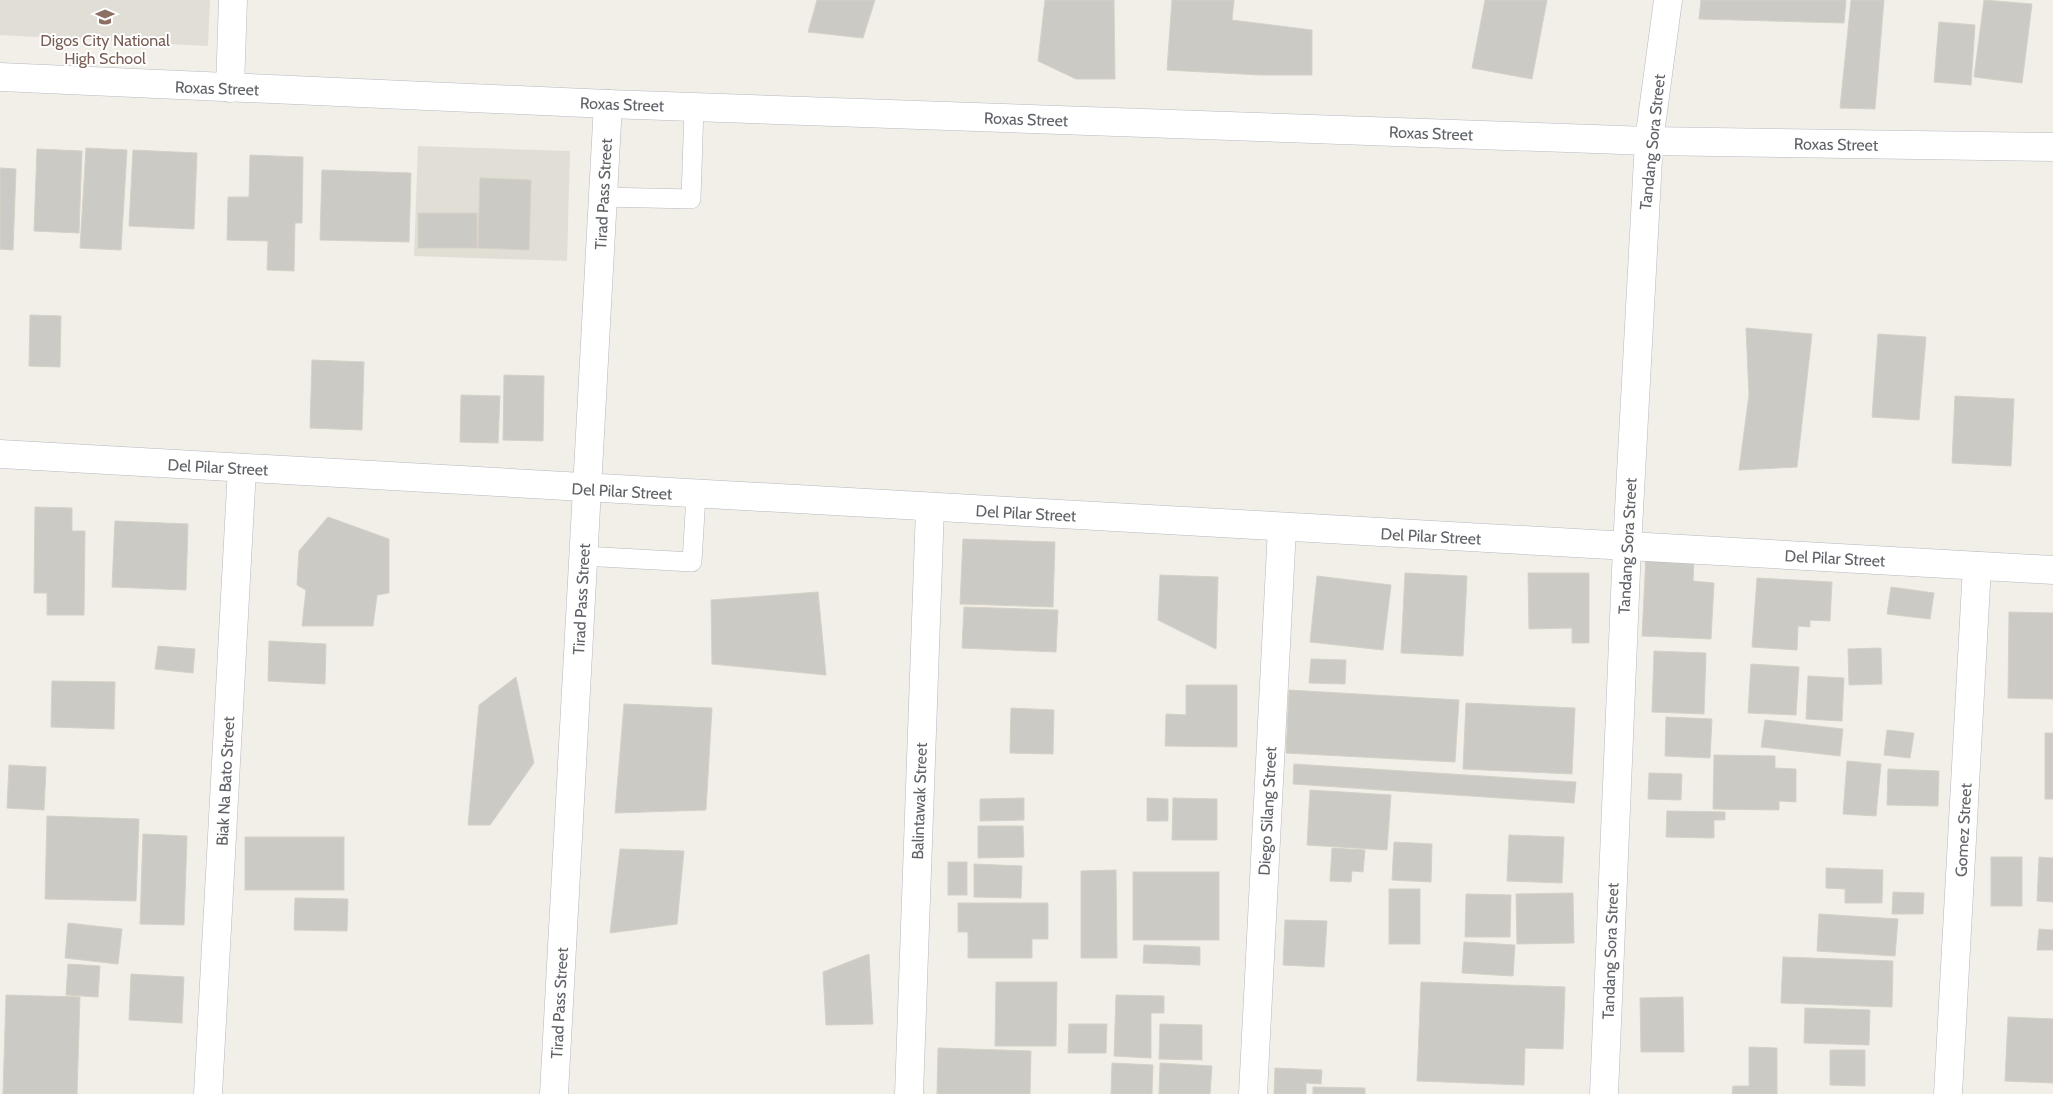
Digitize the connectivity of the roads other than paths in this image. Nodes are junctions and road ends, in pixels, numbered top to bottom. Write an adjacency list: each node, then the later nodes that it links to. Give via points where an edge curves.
1 (233, 0): 4 (street)
2 (1668, 0): 7 (street, Tandang Sora Street)
3 (0, 77): 4 (street, Roxas Street)
4 (230, 88): 5 (street, Roxas Street)
5 (608, 104): 6 (street, Roxas Street); 9 (street, Tirad Pass Street)
6 (694, 107): 7 (street, Roxas Street); 9 (lane, via 691,199)
7 (1648, 141): 8 (street, Roxas Street); 16 (street, Tandang Sora Street)
8 (2053, 147)
9 (602, 197): 12 (street, Tirad Pass Street)
10 (0, 454): 11 (street, Del Pilar Street)
11 (242, 468): 12 (street, Del Pilar Street); 20 (street, Biak Na Bato Street)
12 (587, 489): 13 (street, Del Pilar Street); 17 (street, Tirad Pass Street)
13 (696, 495): 14 (street, Del Pilar Street); 17 (lane, via 692,562)
14 (930, 508): 15 (street, Del Pilar Street); 22 (street, Balintawak Street)
15 (1282, 528): 16 (street, Del Pilar Street); 23 (street, Diego Silang Street)
16 (1627, 547): 18 (street, Del Pilar Street); 24 (street, Tandang Sora Street)
17 (583, 556): 21 (street, Tirad Pass Street)
18 (1977, 566): 19 (street, Del Pilar Street); 25 (street, Gomez Street)
19 (2053, 570)
20 (208, 1094)
21 (554, 1094)
22 (909, 1094)
23 (1253, 1094)
24 (1604, 1094)
25 (1948, 1094)

